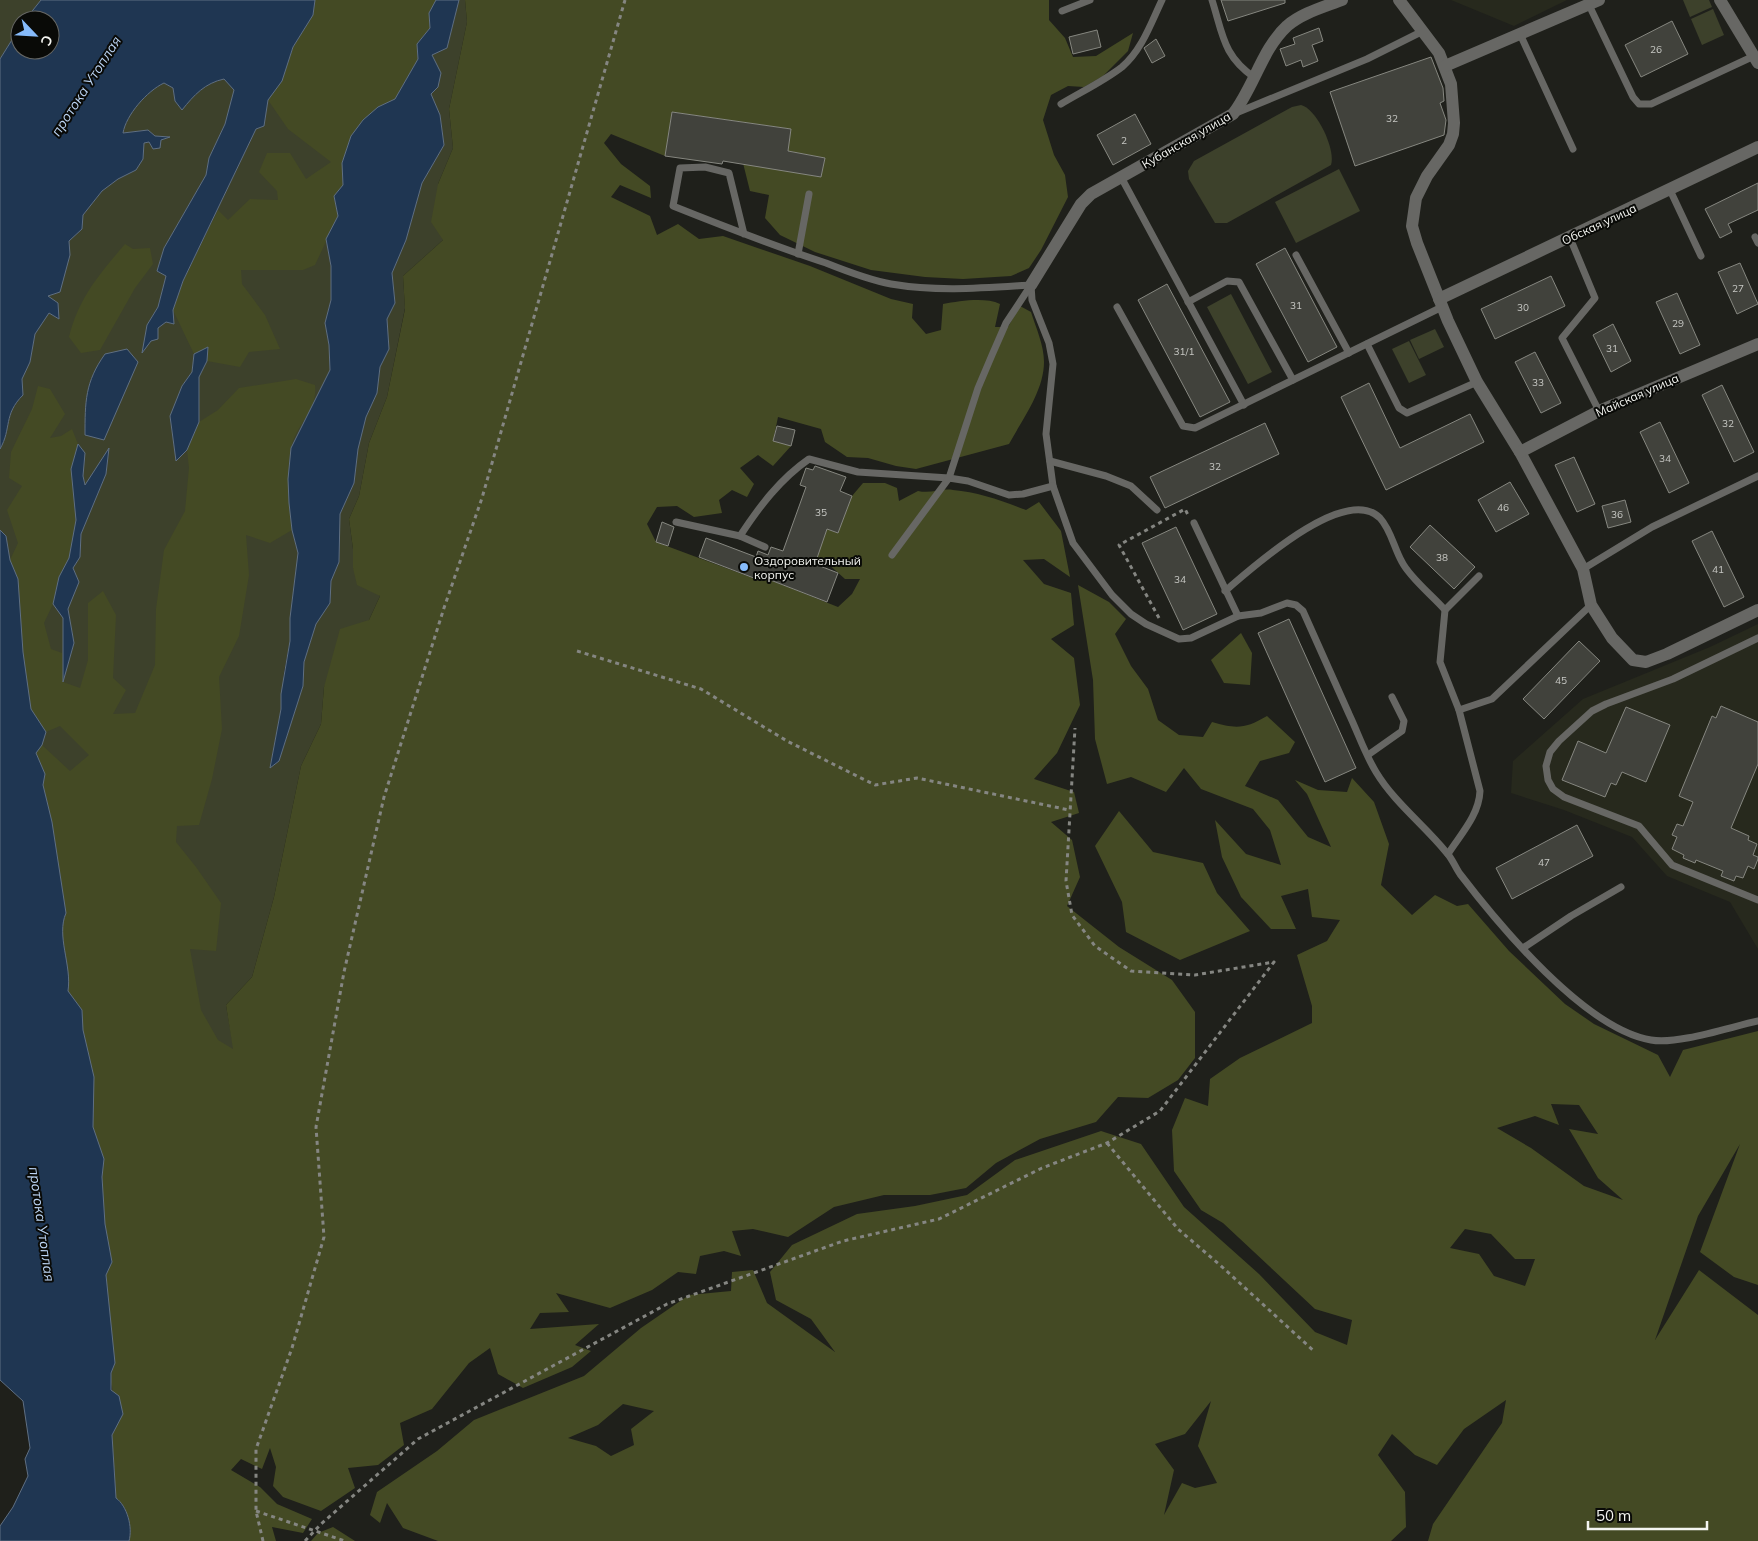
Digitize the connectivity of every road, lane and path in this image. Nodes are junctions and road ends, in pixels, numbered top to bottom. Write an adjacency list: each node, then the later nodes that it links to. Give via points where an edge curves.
1 (625, 0): 71 (path, via 482,498 384,797 344,972 316,1127 324,1238 292,1348 256,1449)
2 (1090, 0): 9 (lane)
3 (1162, 0): 15 (lane, via 1144,39 1131,57 1121,67)
4 (1212, 0): 14 (lane, via 1229,55)
5 (1342, 0): 14 (street, Кубанская улица, via 1288,25 1276,37)
6 (1399, 0): 10 (street)
7 (1720, 0): 12 (street)
8 (1594, 2): 11 (street); 12 (lane, via 1633,98 1639,104 1651,104)
9 (1062, 11)
10 (1423, 30): 13 (street); 16 (lane, via 1367,59)
11 (1520, 34): 13 (street); 18 (lane)
12 (1756, 59)
13 (1445, 66): 29 (street, via 1451,84 1453,134 1416,198 1412,226)
14 (1255, 78): 16 (street, Кубанская улица)
15 (1061, 104)
16 (1233, 114): 19 (street, Кубанская улица)
17 (1758, 147): 20 (street, Обская улица)
18 (1573, 150)
19 (1122, 177): 27 (street, Кубанская улица, via 1081,204); 28 (lane)
20 (1670, 190): 23 (street, Обская улица); 26 (lane)
21 (809, 194): 24 (lane)
22 (744, 234): 22 (lane, via 729,173 705,167 680,168 673,206); 24 (lane)
23 (1570, 238): 29 (street, Обская улица); 37 (lane, via 1595,298 1562,338)
24 (798, 254): 27 (lane, via 889,284 944,290)
25 (1296, 255): 33 (lane)
26 (1701, 256)
27 (1031, 285): 39 (lane, via 1032,300 1049,343 1053,364 1046,434); 41 (lane, via 1006,323 992,354)
28 (1188, 302): 34 (lane, via 1226,281 1239,282); 36 (lane)
29 (1441, 303): 31 (lane); 35 (street)
30 (1117, 307): 36 (lane, via 1183,426 1200,427)
31 (1366, 344): 33 (lane); 35 (lane, via 1400,408 1407,413)
32 (1758, 344): 37 (street, Майская улица)
33 (1349, 353): 34 (lane)
34 (1293, 380): 36 (lane)
35 (1477, 382): 38 (street)
36 (1244, 405)
37 (1599, 411): 38 (street, Майская улица)
38 (1520, 452): 49 (street)
39 (1050, 461): 42 (lane); 43 (lane, via 1131,486)
40 (1758, 476): 49 (lane, via 1652,527)
41 (949, 478): 42 (lane, via 1009,495); 46 (lane, via 858,472 809,459 794,469 757,509); 48 (lane)
42 (1053, 486): 56 (lane, via 1073,543 1112,595 1131,614)
43 (1157, 510)
44 (676, 522): 46 (lane)
45 (1194, 523): 51 (lane); 56 (path, via 1184,509 1119,545)
46 (740, 536): 47 (lane)
47 (765, 547)
48 (892, 556)
49 (1583, 569): 52 (street)
50 (1479, 576): 53 (lane)
51 (1225, 592): 53 (lane, via 1274,550 1322,519 1345,511 1365,511 1379,518 1402,564); 55 (lane)
52 (1591, 605): 54 (street, via 1612,638 1633,660 1646,662); 60 (lane, via 1492,699)
53 (1446, 610): 60 (lane, via 1440,662)
54 (1758, 610)
55 (1238, 616): 56 (lane, via 1191,638); 62 (lane, via 1261,613 1287,604 1296,605 1303,611)
56 (1169, 635)
57 (1758, 638): 66 (lane, via 1672,679 1592,711 1558,741 1546,766 1553,790 1564,797 1639,826 1672,865)
58 (577, 651): 63 (path, via 701,689 787,741 875,785 917,778)
59 (1392, 697): 62 (lane, via 1404,721 1402,731)
60 (1459, 710): 64 (lane, via 1480,791 1480,804)
61 (1075, 728): 63 (path)
62 (1368, 755): 64 (lane, via 1382,781)
63 (1069, 810): 69 (path, via 1066,881 1072,915 1095,946 1132,971 1195,975 1274,962 1160,1111)
64 (1448, 854): 67 (lane, via 1459,872)
65 (1621, 887): 67 (lane)
66 (1758, 900)
67 (1523, 948): 68 (lane, via 1582,1005 1633,1035 1651,1040 1671,1040)
68 (1758, 1021)
69 (1107, 1143): 70 (path, via 1178,1229); 72 (path, via 1042,1168 939,1219 843,1241 667,1304 418,1439)
70 (1315, 1352)
71 (256, 1511): 72 (path); 73 (path)
72 (314, 1532): 74 (path); 75 (path)
73 (263, 1541)
74 (305, 1541)
75 (345, 1541)

